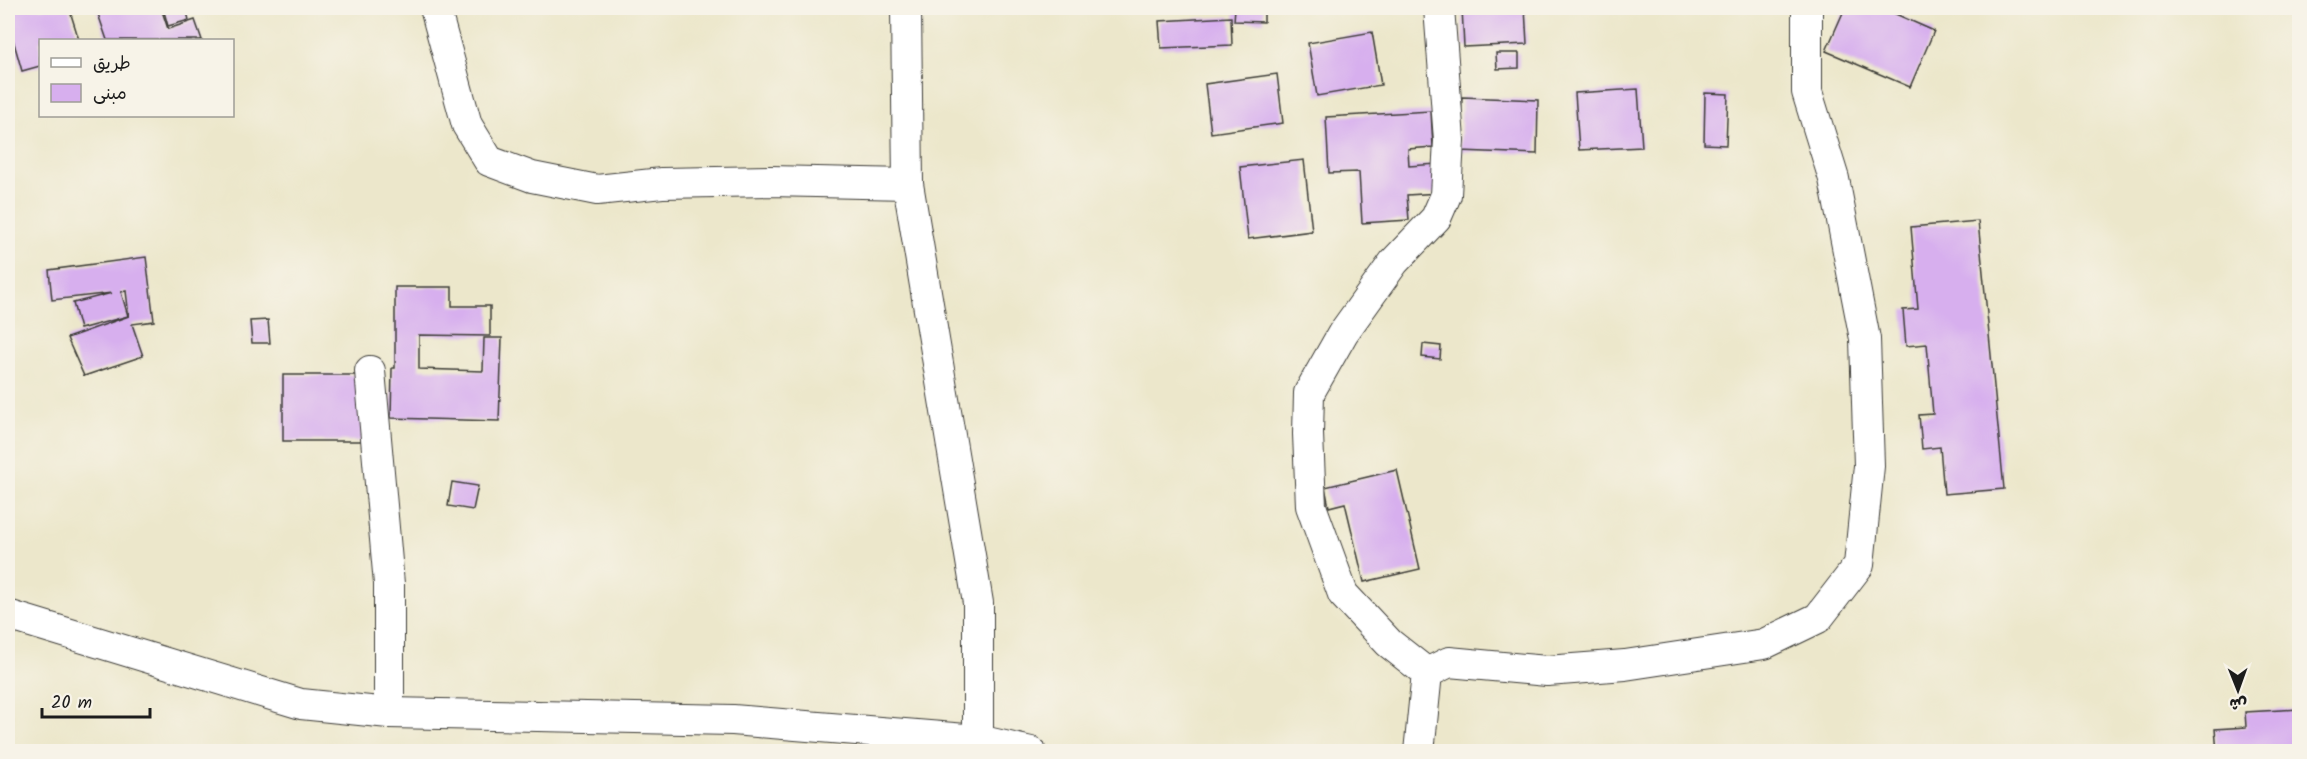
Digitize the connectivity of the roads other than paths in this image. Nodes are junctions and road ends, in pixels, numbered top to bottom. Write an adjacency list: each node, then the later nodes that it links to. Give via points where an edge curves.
1 (435, 8): 5 (street, via 467,125 489,161 532,177 597,190 662,183)
2 (906, 8): 5 (street)
3 (1439, 8): 8 (street, via 1449,140 1446,195 1436,218 1394,262 1343,333 1309,393 1308,414 1311,506 1344,594 1389,643)
4 (1808, 8): 8 (street, via 1807,92 1834,180 1865,339 1869,466 1859,565 1818,618 1764,644 1625,666 1547,671 1449,662)
5 (908, 184): 10 (street, via 978,603)
6 (370, 371): 9 (street, via 389,584)
7 (8, 615): 9 (street, via 301,704)
8 (1427, 673): 12 (street)
9 (389, 714): 10 (street, via 733,720)
10 (978, 740): 11 (street)
11 (1031, 752)
12 (1419, 752)

